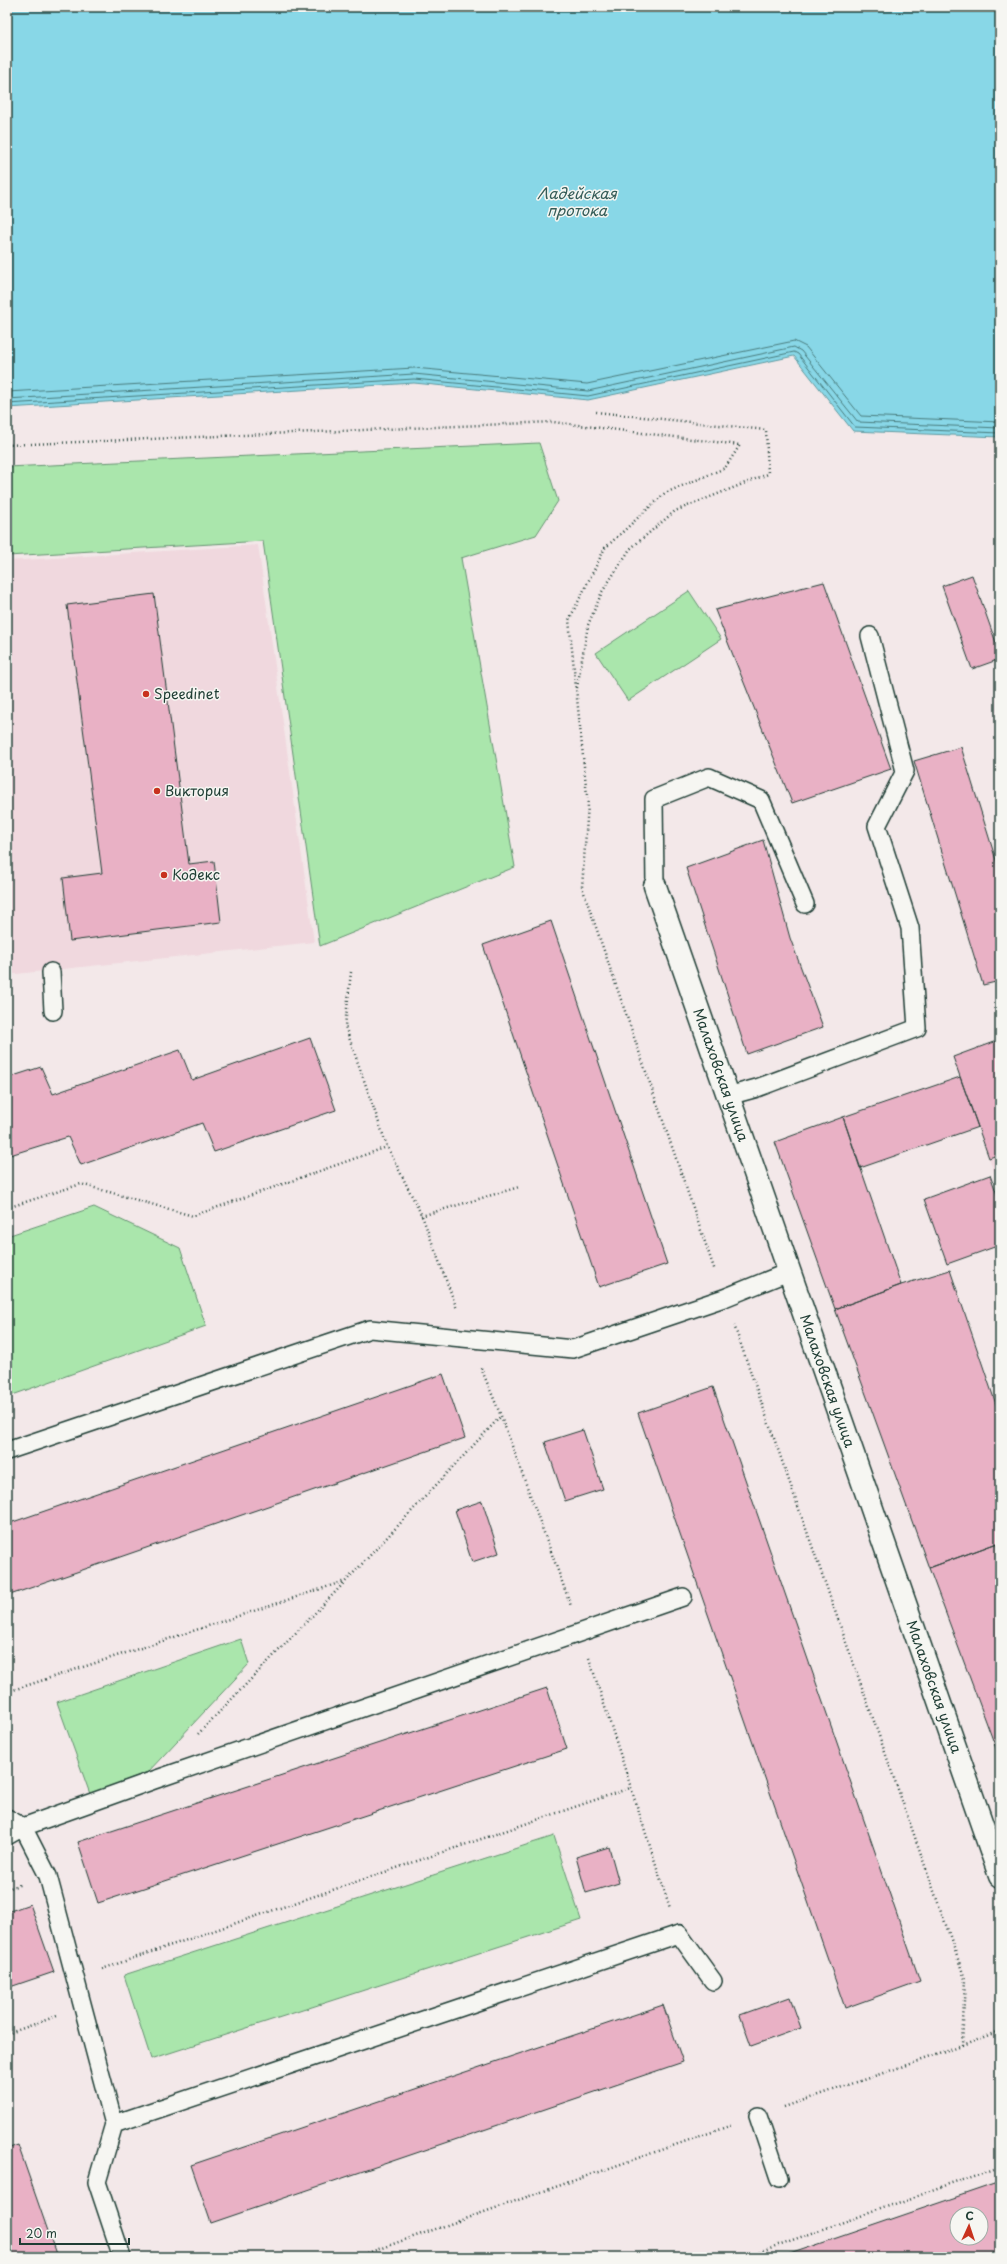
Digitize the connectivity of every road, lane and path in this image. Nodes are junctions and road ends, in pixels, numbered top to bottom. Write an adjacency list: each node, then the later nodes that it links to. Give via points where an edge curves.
1 (596, 412): 4 (path, via 766,430 768,474 675,510 630,549 602,592 588,625)
2 (7, 445): 4 (path, via 553,422 740,445 725,468 665,493 605,548 569,620)
3 (870, 636): 10 (lane, via 906,770 877,826 910,928 917,1028 757,1088)
4 (576, 691): 16 (path, via 588,805 582,887)
5 (655, 886): 6 (lane, via 654,799 710,777 761,800); 10 (street, Малаховская улица)
6 (805, 904)
7 (51, 972): 9 (lane)
8 (352, 972): 11 (path, via 345,1026)
9 (53, 1011)
10 (728, 1096): 15 (street, Малаховская улица)
11 (387, 1146): 13 (path, via 193,1216 81,1184); 14 (path)
12 (518, 1186): 14 (path)
13 (7, 1208)
14 (422, 1216): 17 (path)
15 (788, 1272): 16 (lane); 29 (street, Малаховская улица)
16 (724, 1298): 17 (lane, via 573,1349); 35 (path, via 965,1979)
17 (469, 1338): 18 (path); 19 (lane, via 370,1329)
18 (501, 1416): 20 (path); 22 (path)
19 (7, 1451)
20 (346, 1581): 23 (path); 24 (path)
21 (683, 1597): 22 (lane)
22 (582, 1633): 25 (path); 27 (lane)
23 (7, 1692)
24 (192, 1740)
25 (630, 1788): 30 (path); 31 (path)
26 (7, 1818): 27 (lane)
27 (23, 1827): 28 (lane); 31 (lane, via 48,1876)
28 (7, 1836)
29 (1000, 1876)
30 (679, 1934): 32 (lane); 37 (lane)
31 (75, 1978): 34 (path, via 66,2013); 37 (lane)
32 (713, 1981)
33 (1000, 2030): 35 (path)
34 (7, 2034)
35 (962, 2046): 36 (path)
36 (758, 2116): 39 (lane); 41 (path)
37 (114, 2124): 40 (lane, via 97,2182)
38 (1000, 2166): 42 (path)
39 (779, 2179)
40 (122, 2257)
41 (356, 2257)
42 (744, 2257)

